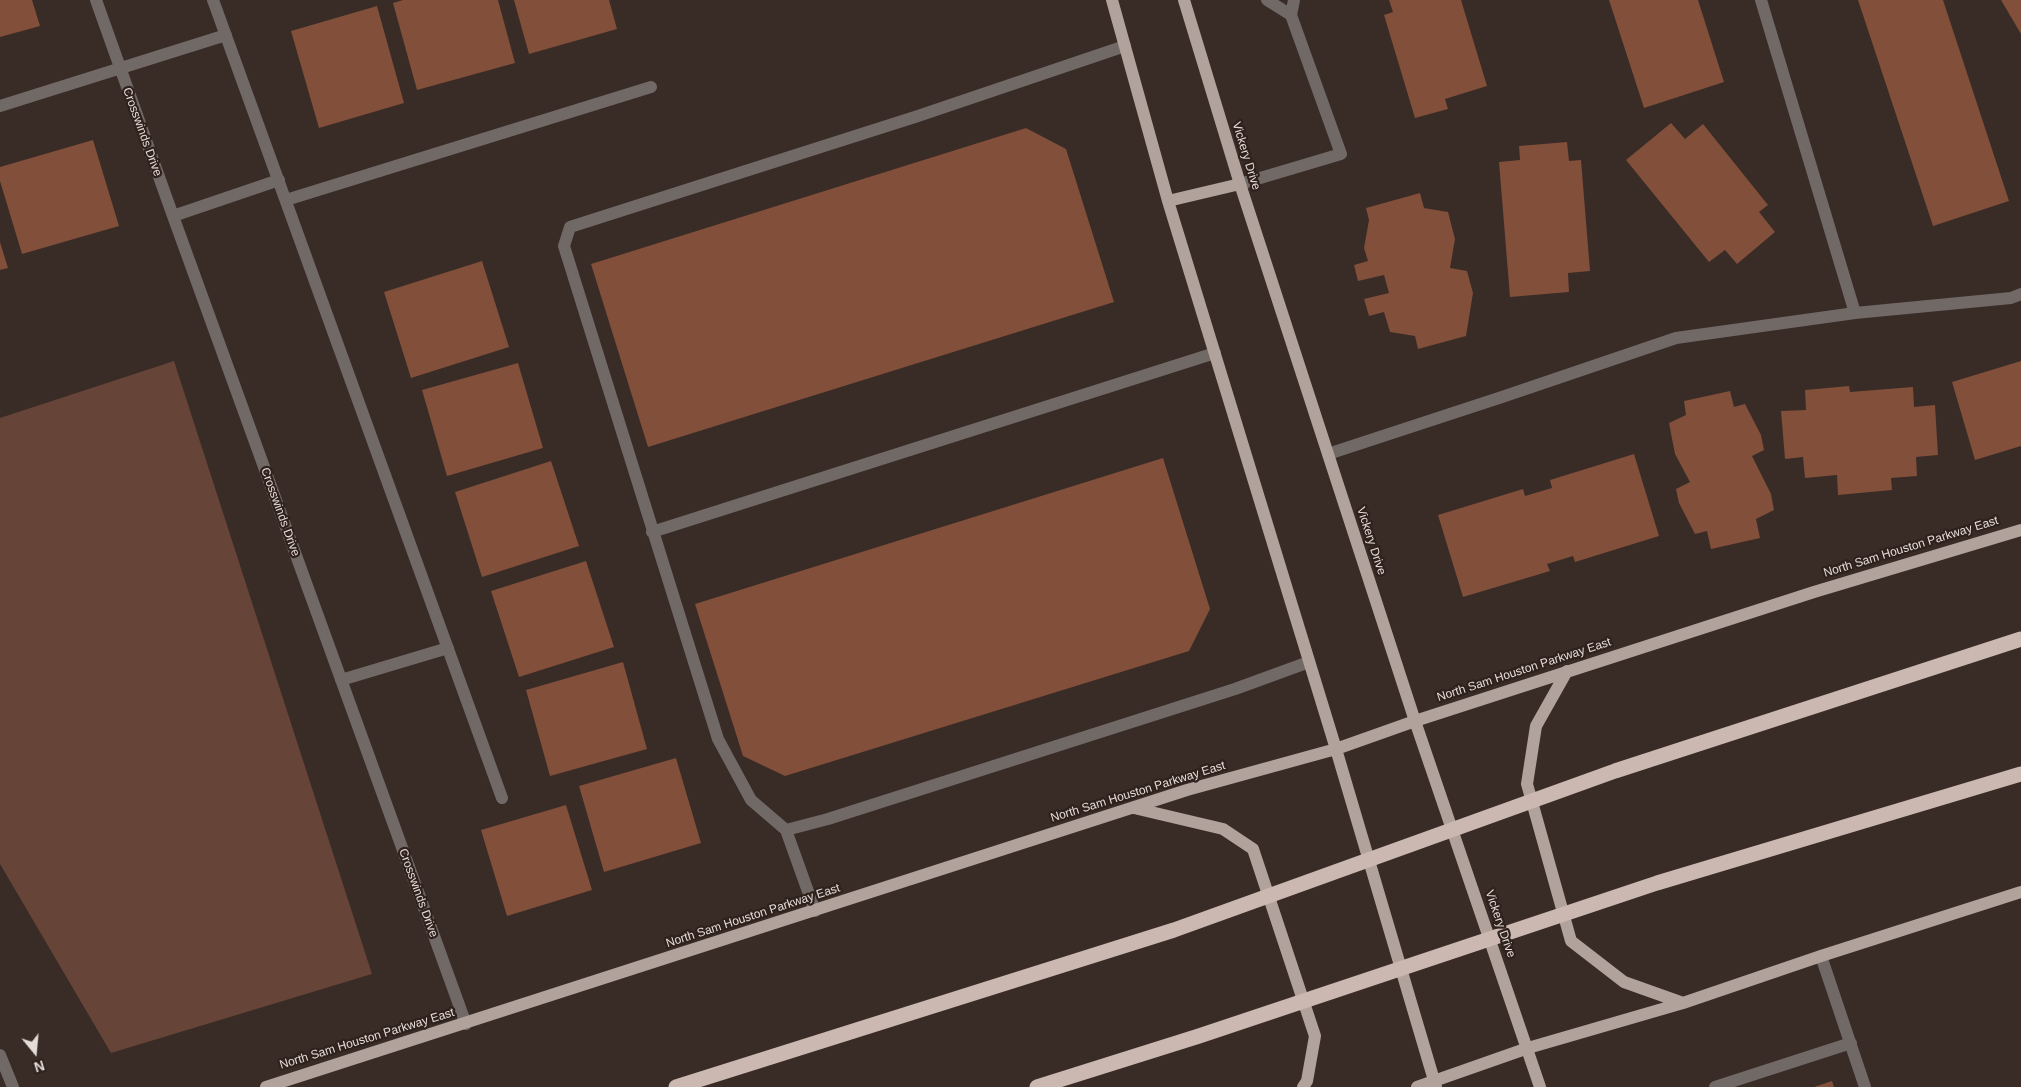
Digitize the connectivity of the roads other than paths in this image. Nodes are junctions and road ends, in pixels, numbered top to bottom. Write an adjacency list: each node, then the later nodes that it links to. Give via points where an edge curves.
1 (96, 0): 11 (street, Crosswinds Drive)
2 (213, 0): 9 (street)
3 (1112, 0): 10 (main road)
4 (1184, 0): 15 (main road, Vickery Drive)
5 (1267, 0): 8 (street)
6 (1294, 0): 8 (street)
7 (1760, 0): 20 (street)
8 (1291, 15): 15 (street, via 1341,154)
9 (226, 35): 11 (street); 14 (street)
10 (1125, 46): 17 (main road); 24 (street, via 570,227 564,246)
11 (119, 68): 13 (street); 18 (street, Crosswinds Drive)
12 (651, 87): 16 (street)
13 (0, 106)
14 (279, 180): 16 (street); 18 (street)
15 (1240, 184): 17 (main road); 22 (main road, Vickery Drive)
16 (286, 200): 26 (street)
17 (1168, 201): 21 (main road)
18 (172, 216): 29 (street, Crosswinds Drive)
19 (2021, 294): 20 (street, via 2011,298)
20 (1855, 313): 22 (street, via 1676,338)
21 (1215, 353): 24 (street); 27 (main road)
22 (1328, 454): 30 (main road, Vickery Drive)
23 (2021, 530): 28 (main road, North Sam Houston Parkway East)
24 (652, 532): 35 (street, via 718,739 751,800)
25 (2021, 639): 47 (highway, via 1615,770 1174,930)
26 (448, 648): 29 (street); 33 (street)
27 (1309, 662): 31 (main road); 35 (street, via 1216,695)
28 (1567, 671): 30 (main road, North Sam Houston Parkway East); 39 (main road, via 1536,726 1527,784 1571,941 1624,982)
29 (341, 680): 40 (street, Crosswinds Drive)
30 (1415, 721): 31 (main road, North Sam Houston Parkway East); 42 (main road, Vickery Drive)
31 (1336, 749): 34 (main road, North Sam Houston Parkway East); 44 (main road)
32 (2021, 774): 48 (highway, via 1658,883)
33 (502, 798)
34 (1132, 808): 37 (main road, North Sam Houston Parkway East); 49 (main road, via 1223,829 1253,849 1315,1036)
35 (786, 830): 37 (street)
36 (2021, 892): 38 (main road)
37 (815, 911): 40 (main road, North Sam Houston Parkway East)
38 (1821, 956): 39 (main road); 41 (street)
39 (1683, 1003): 42 (main road)
40 (466, 1024): 46 (main road, North Sam Houston Parkway East)
41 (1851, 1043): 52 (street); 53 (street)
42 (1528, 1048): 44 (main road); 51 (main road, Vickery Drive)
43 (0, 1055): 45 (street)
44 (1435, 1084): 50 (main road)
45 (13, 1087)
46 (266, 1087)
47 (676, 1087)
48 (1036, 1087)
49 (1303, 1087)
50 (1417, 1087)
51 (1540, 1087)
52 (1715, 1087)
53 (1865, 1087)

